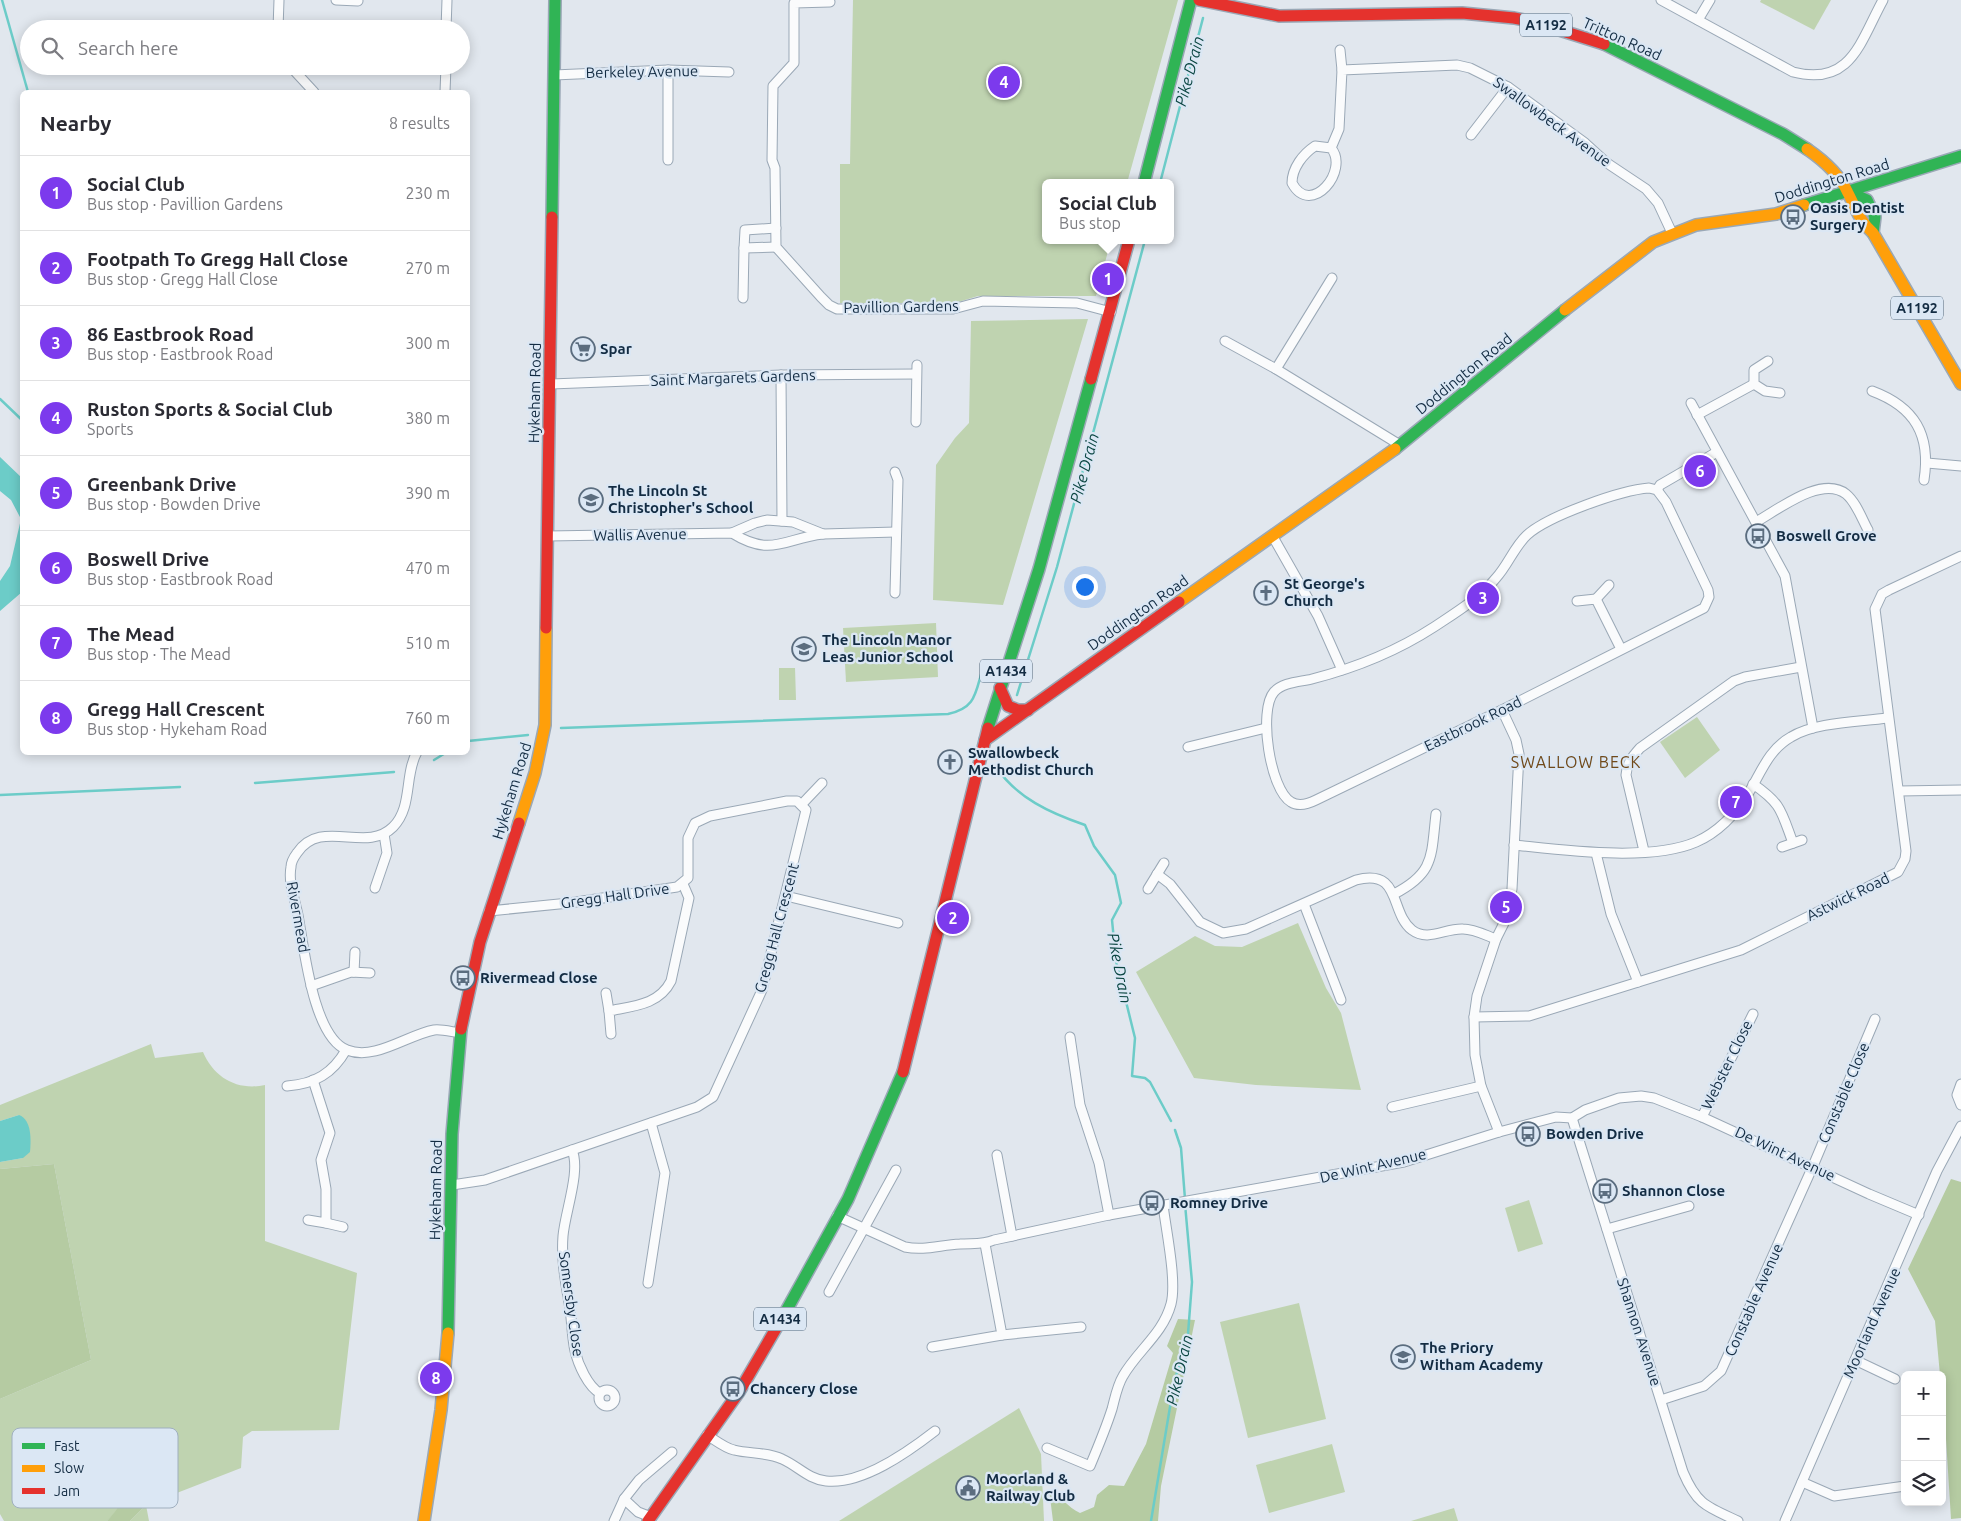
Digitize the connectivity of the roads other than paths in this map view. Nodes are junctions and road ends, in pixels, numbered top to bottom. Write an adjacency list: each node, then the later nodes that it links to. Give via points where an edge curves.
1 (279, 0): 12 (street)
2 (336, 0): 10 (street)
3 (447, 0): 13 (street)
4 (555, 0): 19 (main road, Hykeham Road)
5 (1191, 0): 29 (main road)
6 (1199, 0): 30 (main road, Tritton Road / A1192, via 1279,16 1462,13 1514,18 1561,29 1609,46 1783,134 1828,166)
7 (1661, 0): 14 (street)
8 (1710, 0): 14 (street)
9 (1883, 0): 14 (street, via 1846,64 1828,75 1817,77 1793,72)
10 (358, 1)
11 (830, 2): 31 (street, via 794,3 794,62 773,86 772,160 775,168)
12 (278, 20)
13 (446, 20)
14 (1698, 20)
15 (1340, 50): 17 (street)
16 (668, 70): 18 (street, Berkeley Avenue); 19 (street, Berkeley Avenue); 28 (street)
17 (1342, 70): 22 (street, Swallowbeck Avenue, via 1457,65); 26 (street, via 1339,129)
18 (729, 72)
19 (554, 74): 43 (main road, Hykeham Road)
20 (298, 75): 23 (street)
21 (446, 75): 24 (street)
22 (1508, 87): 25 (street); 32 (street, Swallowbeck Avenue, via 1646,189 1658,203)
23 (312, 90)
24 (445, 90)
25 (1471, 136)
26 (1330, 148): 26 (street, via 1337,161 1336,170 1316,195 1301,194 1292,183 1294,170 1306,152 1315,146)
27 (1961, 156): 30 (main road, Doddington Road)
28 (668, 160)
29 (1145, 179)
30 (1849, 192): 32 (main road, Doddington Road, via 1776,214 1696,225); 45 (main road, Tritton Road / A1192, via 1854,209 1873,233)
31 (776, 228): 34 (street); 35 (street, via 745,230)
32 (1672, 233): 51 (main road, Doddington Road, via 1634,254)
33 (1129, 244): 38 (main road, A1434)
34 (776, 247): 35 (street); 38 (street, Pavillion Gardens, via 828,305 837,309 953,309 983,301 1077,303)
35 (744, 248): 37 (street)
36 (1332, 278): 41 (street)
37 (743, 298)
38 (1111, 312): 74 (main road, A1434, via 1039,569)
39 (1225, 341): 41 (street)
40 (1768, 361): 44 (street, via 1754,370)
41 (1276, 369): 51 (street)
42 (781, 375): 43 (street, Saint Margarets Gardens); 50 (street, Saint Margarets Gardens, via 916,370); 58 (street)
43 (551, 384): 64 (main road, Hykeham Road)
44 (1754, 384): 47 (street, via 1765,391); 49 (street)
45 (1961, 384)
46 (1872, 391): 53 (street, via 1903,405 1922,437)
47 (1780, 393)
48 (1691, 403): 49 (street)
49 (1697, 415): 52 (street)
50 (916, 422)
51 (1400, 445): 65 (main road, Doddington Road)
52 (1718, 452): 57 (street, via 1660,485); 59 (street)
53 (1927, 463): 54 (street); 56 (street)
54 (1961, 466)
55 (895, 472): 61 (street, via 898,480)
56 (1924, 480)
57 (1657, 490): 71 (street, Eastbrook Road, via 1666,502 1709,597 1708,603 1698,612); 73 (street, Eastbrook Road, via 1641,489 1557,515 1526,535 1496,579 1481,593 1412,640)
58 (782, 521): 62 (street, Wallis Avenue, via 755,523); 63 (street, Wallis Avenue)
59 (1756, 522): 60 (street, via 1817,489 1830,488 1850,498); 72 (street, via 1785,576)
60 (1868, 530)
61 (896, 532): 63 (street, Wallis Avenue); 68 (street)
62 (732, 533): 63 (street, Wallis Avenue, via 750,543 774,546); 64 (street, Wallis Avenue)
63 (823, 534)
64 (548, 536): 104 (main road, Hykeham Road, via 543,740 538,767)
65 (1273, 537): 73 (street, via 1318,616); 75 (main road, Doddington Road)
66 (1961, 556): 77 (street, Astwick Road, via 1889,590 1877,601 1875,616)
67 (1609, 585): 69 (street)
68 (895, 593)
69 (1596, 599): 70 (street); 71 (street)
70 (1577, 601)
71 (1621, 650): 76 (street, Eastbrook Road)
72 (1801, 666): 79 (street); 94 (street, via 1734,681 1632,757 1626,775)
73 (1342, 670): 78 (street, Eastbrook Road, via 1279,687 1270,698)
74 (1000, 688): 75 (main road, via 1008,706); 80 (main road, A1434)
75 (1028, 710): 80 (main road, Doddington Road)
76 (1502, 710): 78 (street, Eastbrook Road, via 1300,805 1290,802 1280,788); 92 (street, via 1519,754)
77 (1887, 718): 79 (street); 86 (street, Astwick Road)
78 (1266, 728): 81 (street)
79 (1813, 728): 84 (street, via 1780,744)
80 (986, 740): 141 (main road, A1434, via 905,1066 864,1164)
81 (1188, 746)
82 (416, 755): 89 (street, via 399,820)
83 (822, 783): 87 (street)
84 (1753, 784): 91 (street, via 1775,800); 94 (street, via 1725,823 1704,837 1675,848)
85 (1961, 790): 86 (street)
86 (1900, 791): 110 (street, Astwick Road, via 1906,851 1898,872 1741,950)
87 (802, 804): 98 (street, Gregg Hall Drive, via 787,801 710,816 695,823 688,838 689,873); 102 (street, Gregg Hall Crescent, via 806,815)
88 (1436, 814): 101 (street, via 1432,854 1427,867 1411,886)
89 (384, 834): 99 (street, via 387,852); 111 (street, Rivermead, via 367,838 320,836 304,844 293,859 290,880)
90 (1802, 840): 91 (street)
91 (1793, 843): 93 (street)
92 (1514, 845): 95 (street); 106 (street, via 1512,889 1506,919)
93 (1782, 847)
94 (1644, 851): 95 (street)
95 (1596, 853): 110 (street, via 1611,914)
96 (1164, 863): 97 (street)
97 (1157, 874): 100 (street); 103 (street, via 1170,884 1200,922 1223,933 1246,929)
98 (683, 884): 104 (street, Gregg Hall Drive, via 569,904); 114 (street, via 689,898 667,988 655,1000)
99 (375, 888)
100 (1148, 889)
101 (1394, 894): 103 (street, via 1382,881 1364,878); 106 (street, via 1404,920 1416,933 1426,936 1465,928)
102 (786, 896): 105 (street); 130 (street, Gregg Hall Crescent, via 762,990 713,1097 703,1104)
103 (1304, 904): 113 (street)
104 (489, 911): 118 (main road, Hykeham Road)
105 (898, 923)
106 (1496, 939): 116 (street, via 1476,996)
107 (355, 952): 108 (street)
108 (354, 972): 109 (street); 111 (street)
109 (370, 973)
110 (1638, 982): 116 (street, Astwick Road, via 1529,1016)
111 (310, 986): 121 (street, Rivermead, via 326,1029)
112 (606, 994): 114 (street)
113 (1341, 1000)
114 (609, 1011): 119 (street)
115 (1753, 1014): 128 (street, Webster Close)
116 (1474, 1016): 125 (street, via 1475,1055)
117 (1875, 1019): 135 (street, Constable Close)
118 (460, 1033): 121 (street, via 431,1031 367,1053); 137 (main road, Hykeham Road, via 452,1117)
119 (611, 1034)
120 (1070, 1037): 142 (street, via 1080,1105 1097,1156)
121 (346, 1050): 122 (street, via 334,1069)
122 (313, 1080): 124 (street); 144 (street, via 330,1133 321,1160 326,1189)
123 (1961, 1084): 126 (street, via 1957,1095)
124 (287, 1086)
125 (1481, 1086): 127 (street); 132 (street)
126 (1961, 1105)
127 (1392, 1107)
128 (1702, 1116): 129 (street, De Wint Avenue, via 1641,1096 1619,1098); 135 (street, De Wint Avenue)
129 (1572, 1118): 132 (street, De Wint Avenue, via 1556,1117); 147 (street, Shannon Avenue)
130 (651, 1123): 133 (street, Gregg Hall Crescent); 150 (street, via 665,1174)
131 (1961, 1126): 140 (street, Moorland Avenue)
132 (1498, 1132): 138 (street, De Wint Avenue, via 1404,1162)
133 (572, 1150): 137 (street, Gregg Hall Crescent, via 485,1180); 157 (street, Somersby Close, via 576,1164 566,1209 563,1265 575,1351 590,1384)
134 (996, 1155): 148 (street)
135 (1813, 1166): 140 (street, De Wint Avenue); 158 (street, Constable Avenue, via 1721,1371 1704,1386)
136 (896, 1170): 146 (street)
137 (452, 1185): 167 (main road, Hykeham Road, via 446,1369)
138 (1166, 1205): 142 (street, De Wint Avenue); 161 (street, via 1172,1303 1162,1325 1150,1343 1136,1355 1122,1378 1090,1466)
139 (1689, 1206): 147 (street)
140 (1919, 1215): 155 (street, Moorland Avenue)
141 (837, 1216): 146 (street, De Wint Avenue); 160 (main road, A1434, via 750,1375)
142 (1109, 1216): 148 (street, De Wint Avenue)
143 (308, 1220): 144 (street)
144 (326, 1223): 145 (street)
145 (343, 1227)
146 (864, 1227): 149 (street, De Wint Avenue, via 904,1247 915,1249); 151 (street)
147 (1607, 1229): 158 (street, Shannon Avenue)
148 (1012, 1236): 149 (street, De Wint Avenue)
149 (985, 1244): 153 (street)
150 (648, 1283)
151 (829, 1292)
152 (1082, 1327): 153 (street)
153 (1002, 1335): 154 (street)
154 (932, 1347)
155 (1855, 1360): 156 (street); 163 (street, Moorland Avenue)
156 (1895, 1379)
157 (600, 1393)
158 (1661, 1400): 169 (street, Shannon Avenue, via 1691,1491 1698,1500)
159 (935, 1431): 160 (street, via 870,1472 826,1481 802,1473 782,1458 732,1450)
160 (707, 1435): 166 (main road, A1434)
161 (1047, 1448)
162 (672, 1452): 165 (street, via 638,1480)
163 (1802, 1482): 164 (street, via 1834,1496); 170 (street, Moorland Avenue)
164 (1901, 1487)
165 (624, 1499): 166 (street); 168 (street)
166 (649, 1519)
167 (424, 1521)
168 (614, 1521)
169 (1738, 1521)
170 (1785, 1521)

